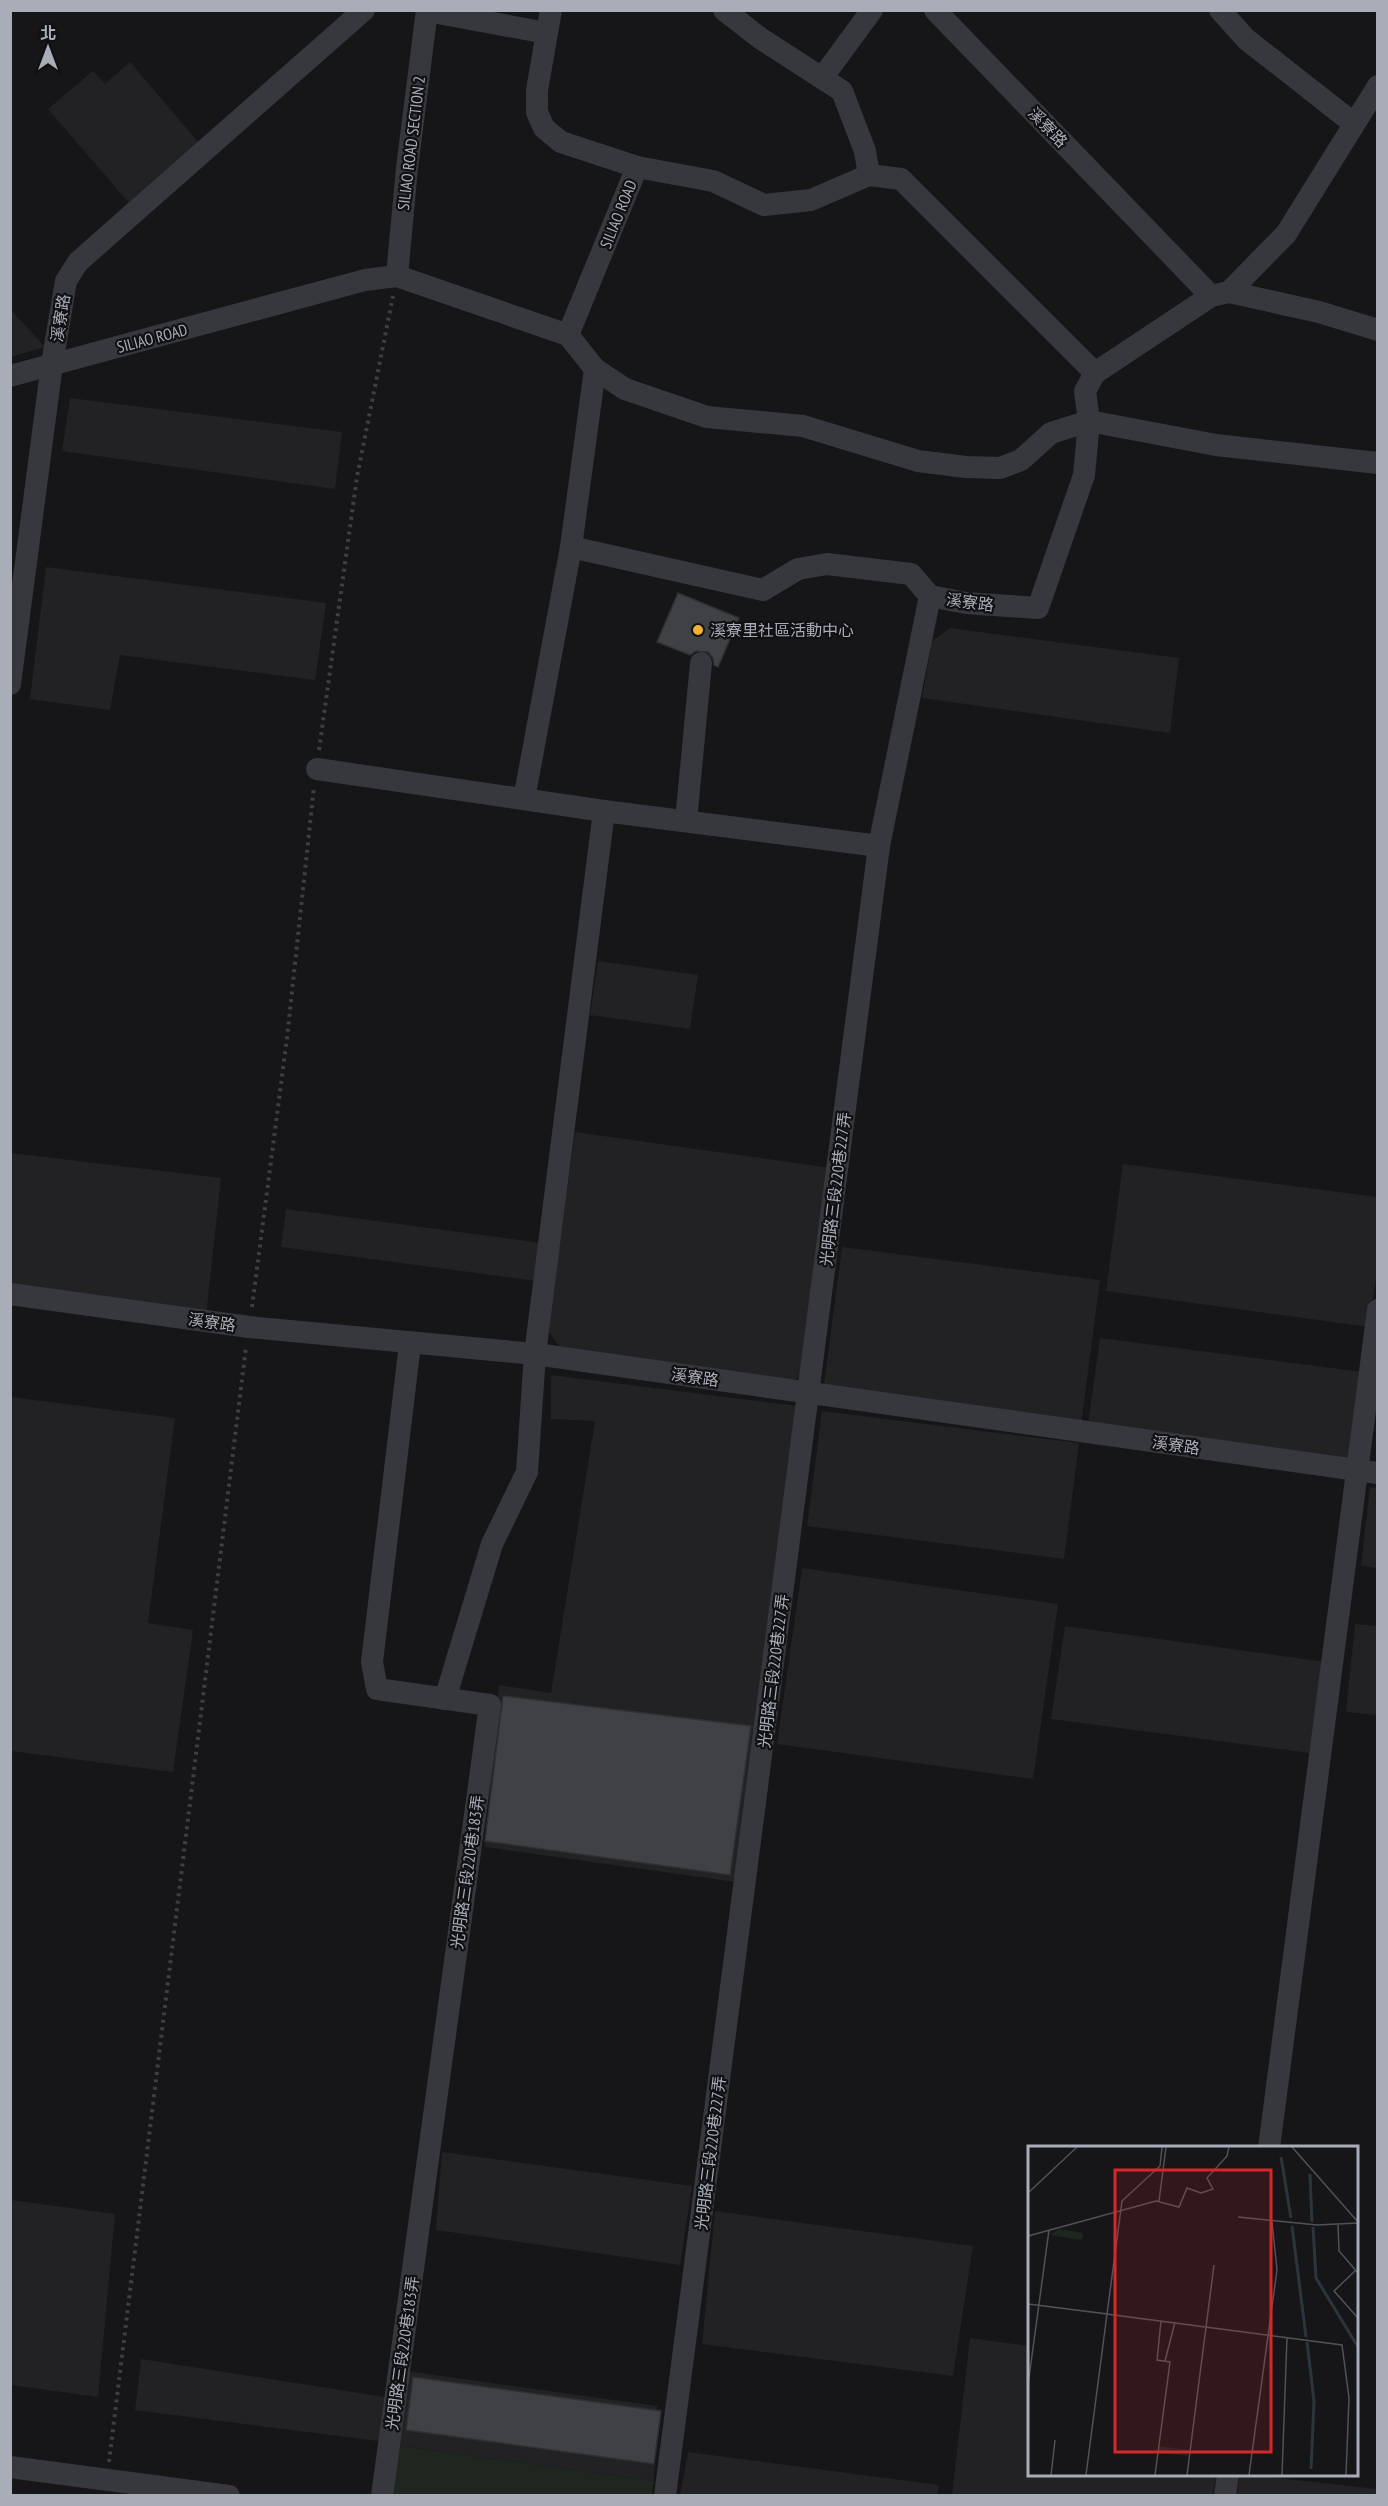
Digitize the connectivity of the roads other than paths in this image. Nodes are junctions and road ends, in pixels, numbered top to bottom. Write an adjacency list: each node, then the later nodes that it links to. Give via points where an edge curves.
1 (364, 10): 18 (street, 溪寮路, via 78,262 66,281)
2 (551, 10): 8 (street)
3 (724, 10): 9 (street)
4 (872, 10): 9 (street)
5 (935, 10): 15 (street, 溪寮路)
6 (1220, 10): 11 (street, via 1246,39)
7 (427, 11): 8 (street); 14 (street, SILIAO ROAD SECTION 2, via 406,168)
8 (547, 33): 12 (street, via 537,90 537,112 544,128 561,142)
9 (822, 78): 13 (street, via 842,91 865,151)
10 (1377, 86): 11 (street)
11 (1353, 123): 15 (street, via 1286,234)
12 (637, 167): 13 (street, SILIAO ROAD, via 713,181 764,206 811,200); 17 (street, SILIAO ROAD)
13 (869, 175): 20 (street, via 901,179)
14 (397, 276): 17 (street, SILIAO ROAD); 18 (street, SILIAO ROAD, via 365,280)
15 (1220, 294): 16 (street, via 1319,312); 20 (street)
16 (1377, 330)
17 (568, 335): 19 (street)
18 (52, 364): 21 (street, SILIAO ROAD); 27 (street, 溪寮路)
19 (595, 369): 22 (street, via 625,389 707,417 803,426 918,461 966,467 1000,468 1021,460 1051,433); 24 (street)
20 (1095, 373): 22 (street, 溪寮路, via 1085,391)
21 (10, 376)
22 (1089, 421): 23 (street, via 1216,445); 25 (street, 溪寮路, via 1084,475 1038,608)
23 (1377, 463)
24 (571, 547): 25 (street, 溪寮路, via 763,590 798,569 827,564 854,566 911,574); 29 (street)
25 (930, 596): 32 (street, 光明路三段220巷227弄)
26 (701, 663): 31 (street)
27 (10, 684)
28 (317, 769): 29 (street)
29 (524, 800): 30 (street)
30 (604, 811): 31 (street); 36 (street)
31 (686, 821): 32 (street)
32 (879, 846): 37 (street, 光明路三段220巷227弄)
33 (10, 1294): 35 (street, 溪寮路, via 249,1327)
34 (1377, 1310): 38 (street)
35 (410, 1344): 36 (street, 溪寮路); 39 (street, 光明路三段220巷183弄, via 372,1662 377,1689)
36 (535, 1354): 37 (street, 溪寮路); 39 (street, via 527,1472 492,1544)
37 (809, 1394): 38 (street, 溪寮路); 45 (street, 光明路三段220巷227弄)
38 (1366, 1472): 40 (street)
39 (445, 1699): 44 (street, 光明路三段220巷183弄, via 490,1705)
40 (1269, 2146)
41 (10, 2467): 43 (street)
42 (1228, 2476): 46 (street)
43 (229, 2496)
44 (382, 2496)
45 (665, 2496)
46 (1225, 2496)

